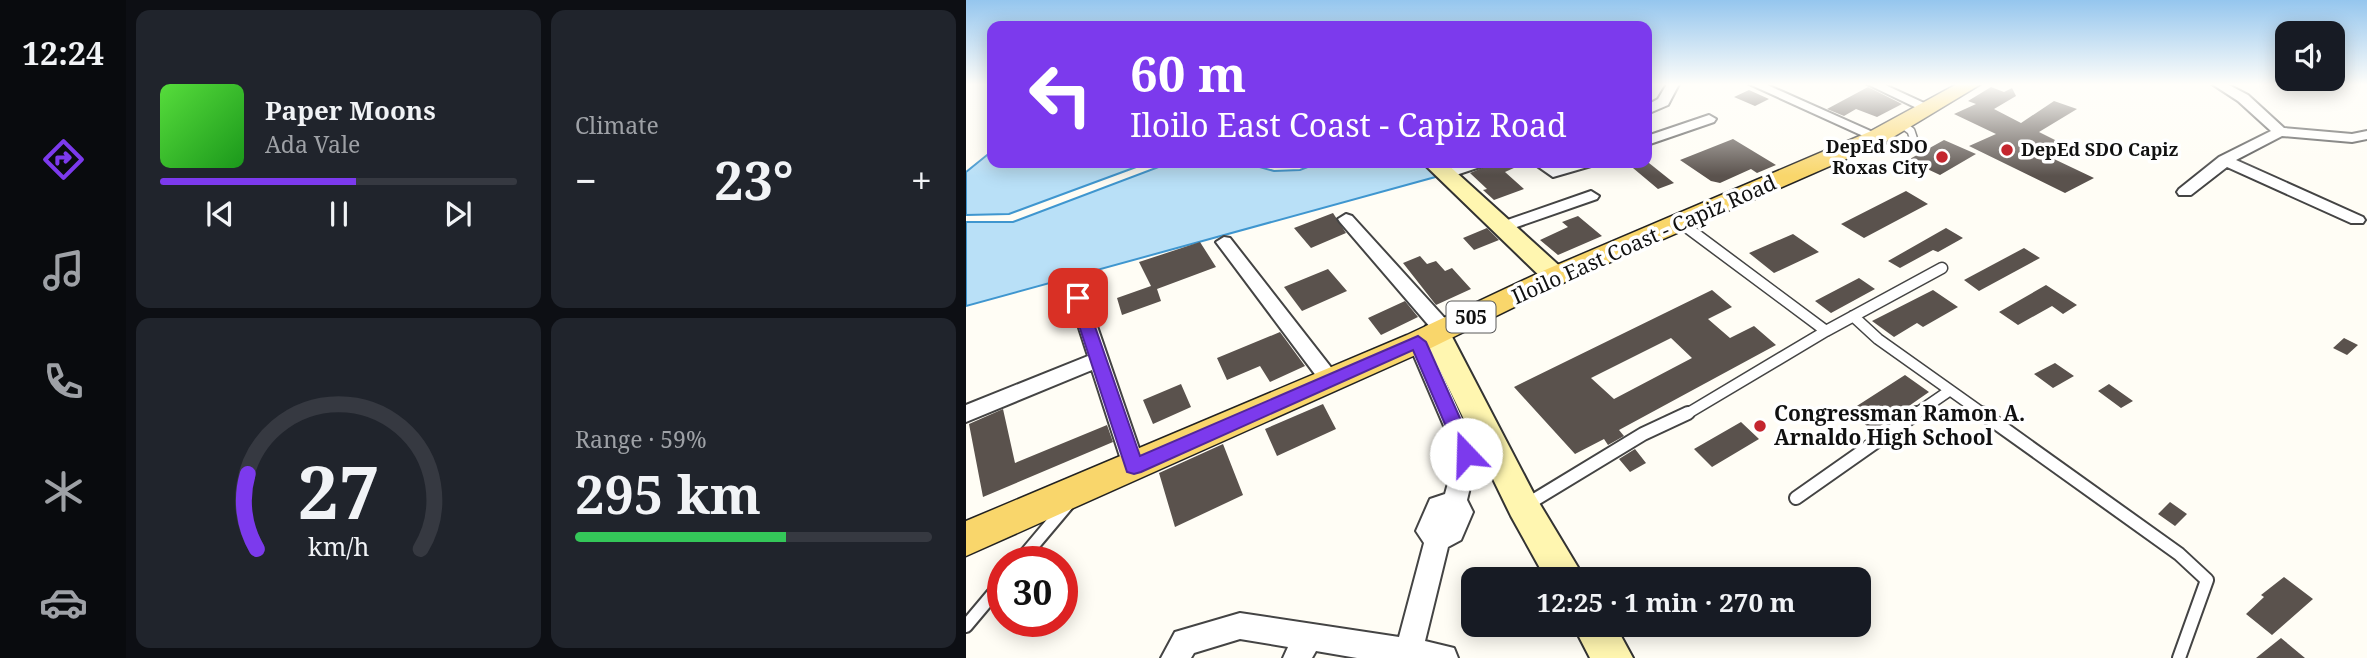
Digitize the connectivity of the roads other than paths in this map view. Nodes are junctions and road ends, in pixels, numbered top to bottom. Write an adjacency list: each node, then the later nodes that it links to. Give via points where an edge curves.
1 (1831, 115): 6 (street)
2 (1916, 115): 6 (main road, Iloilo East Coast - Capiz Road / 505)
3 (2261, 115): 5 (street)
4 (1709, 119): 8 (street)
5 (2280, 132): 7 (street, via 2352,138); 9 (street)
6 (1881, 135): 17 (main road, Iloilo East Coast - Capiz Road / 505)
7 (2367, 135)
8 (1652, 139)
9 (2224, 160): 13 (street); 16 (street)
10 (1441, 168): 18 (street)
11 (1547, 168): 12 (street, via 1553,172)
12 (1568, 168)
13 (2185, 192)
14 (1591, 196): 18 (street)
15 (1346, 219): 25 (street)
16 (2357, 220)
17 (1681, 223): 21 (main road, Iloilo East Coast - Capiz Road / 505); 24 (lane)
18 (1504, 226): 21 (street)
19 (1224, 242): 27 (street)
20 (1942, 268): 23 (lane)
21 (1555, 276): 25 (main road, Iloilo East Coast - Capiz Road / 505)
22 (1078, 298): 26 (street)
23 (1853, 316): 24 (lane); 28 (lane)
24 (1826, 331): 33 (lane)
25 (1433, 335): 27 (main road, Iloilo East Coast - Capiz Road / 505); 33 (street); 41 (street, via 1466,454 1455,501 1438,506 1428,531 1437,540)
26 (1098, 360): 29 (street); 30 (street)
27 (1330, 380): 30 (main road, Iloilo East Coast - Capiz Road / 505)
28 (1949, 391): 32 (lane); 45 (lane, via 2179,554 2207,580)
29 (966, 414)
30 (1134, 467): 31 (main road, Iloilo East Coast - Capiz Road / 505)
31 (1078, 491): 34 (main road, Iloilo East Coast - Capiz Road / 505); 35 (lane)
32 (1796, 498)
33 (1523, 506): 36 (street)
34 (966, 539)
35 (1032, 546)
36 (1559, 567)
37 (987, 601): 38 (lane)
38 (966, 626)
39 (1600, 637): 44 (street)
40 (1303, 647): 41 (street); 42 (street, via 1240,626 1185,642)
41 (1408, 655): 43 (street)
42 (1175, 658)
43 (1444, 658)
44 (1613, 658)
45 (2179, 658)

